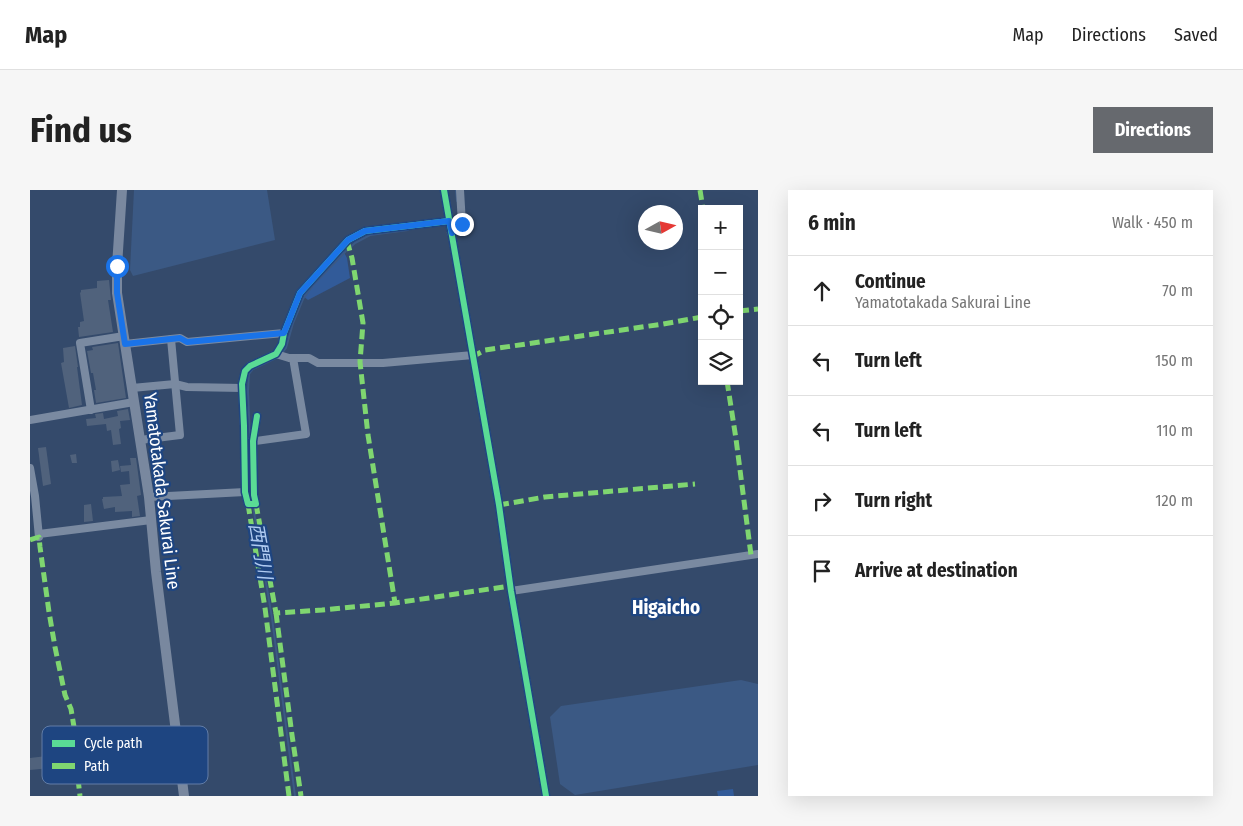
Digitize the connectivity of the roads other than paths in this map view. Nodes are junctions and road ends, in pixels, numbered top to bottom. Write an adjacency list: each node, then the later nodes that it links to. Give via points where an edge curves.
1 (122, 190): 8 (main road, Yamatotakada Sakurai Line, via 117,293)
2 (444, 190): 4 (street)
3 (460, 190): 5 (street, via 462,224)
4 (449, 221): 5 (street); 6 (street, via 365,231 348,240 300,293)
5 (452, 233): 10 (street)
6 (284, 333): 7 (street, via 187,342 180,338); 9 (street)
7 (171, 339): 8 (street); 12 (street)
8 (125, 340): 13 (main road, Yamatotakada Sakurai Line); 16 (street, via 80,343)
9 (276, 354): 11 (street); 14 (street, via 250,366 245,371)
10 (473, 354): 11 (street, via 383,363 318,363 309,358); 26 (street)
11 (293, 358): 20 (street, via 306,434)
12 (175, 384): 13 (street); 14 (street); 19 (street, via 180,435)
13 (132, 388): 15 (main road, Yamatotakada Sakurai Line)
14 (242, 388): 20 (street)
15 (134, 402): 16 (street); 19 (main road, Yamatotakada Sakurai Line)
16 (91, 410): 18 (street)
17 (257, 416): 20 (street)
18 (30, 420)
19 (140, 440): 23 (main road, Yamatotakada Sakurai Line)
20 (248, 442): 22 (street); 22 (street, via 256,504 248,504)
21 (30, 468): 24 (street, via 39,536)
22 (245, 492): 23 (street)
23 (149, 497): 24 (main road, Yamatotakada Sakurai Line)
24 (151, 520): 27 (main road, Yamatotakada Sakurai Line)
25 (758, 554): 26 (street)
26 (511, 591): 28 (street)
27 (175, 726)
28 (546, 796)

